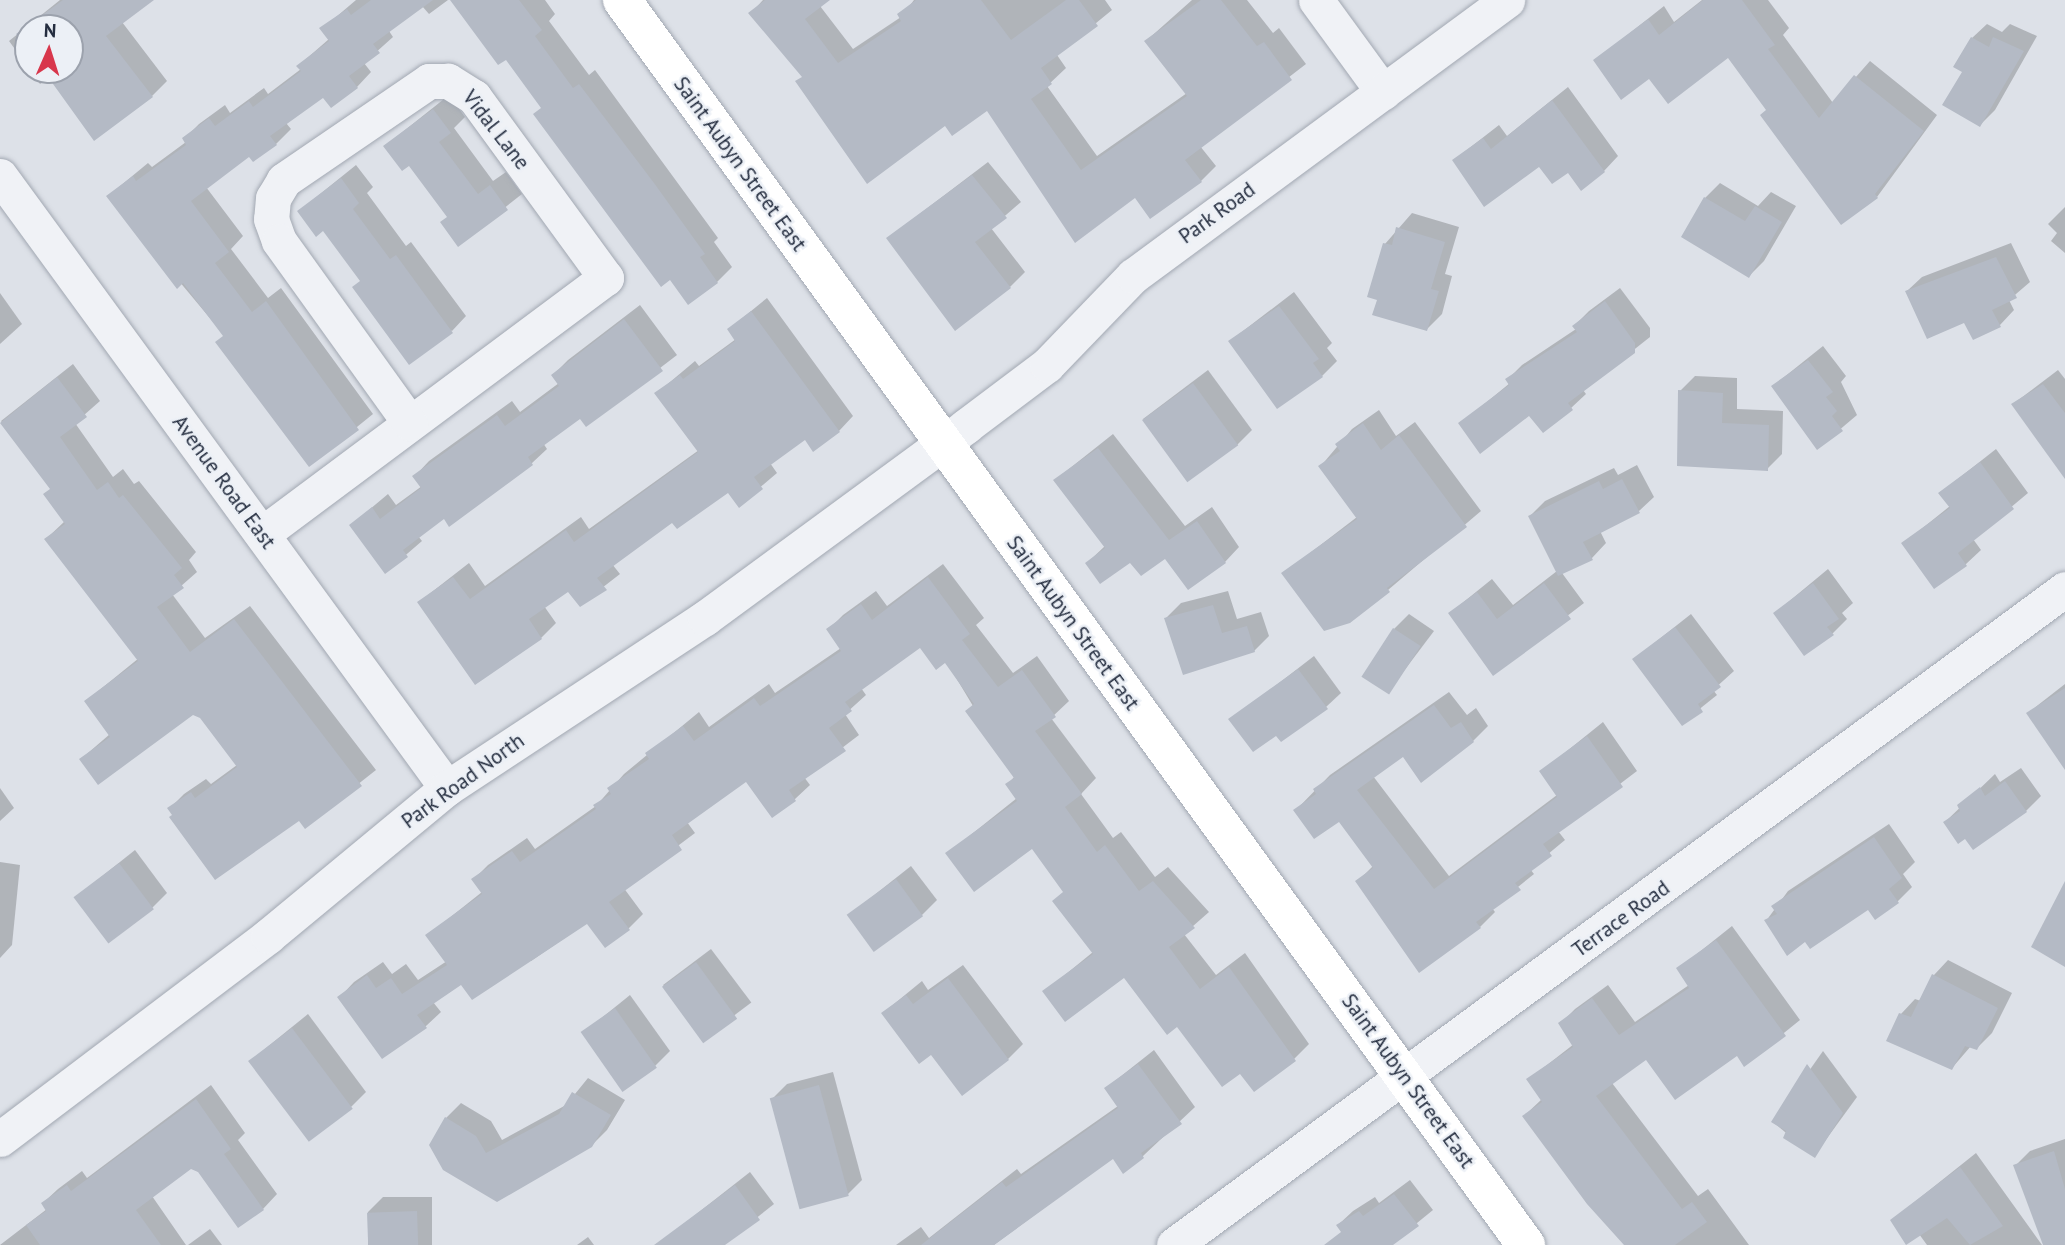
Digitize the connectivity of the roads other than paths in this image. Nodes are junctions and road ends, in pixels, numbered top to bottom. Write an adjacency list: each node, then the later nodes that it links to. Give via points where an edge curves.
1 (622, 0): 7 (main road, Saint Aubyn Street East)
2 (1316, 0): 4 (street)
3 (1507, 0): 4 (street, Park Road)
4 (1383, 92): 7 (street, Park Road, via 1150,263 1047,365)
5 (0, 176): 8 (street, Avenue Road East)
6 (410, 423): 6 (street, Vidal Lane, via 606,278 474,97 448,81 429,81 284,180 273,198 271,219 279,241); 8 (street, Vidal Lane)
7 (942, 443): 10 (street, Park Road North, via 705,618); 11 (main road, Saint Aubyn Street East)
8 (262, 534): 10 (street, Avenue Road East)
9 (2065, 589): 11 (street, Terrace Road)
10 (447, 788): 12 (street, Park Road North, via 268,936)
11 (1404, 1075): 13 (street, Terrace Road); 14 (main road, Saint Aubyn Street East)
12 (0, 1139)
13 (1174, 1245)
14 (1526, 1245)

